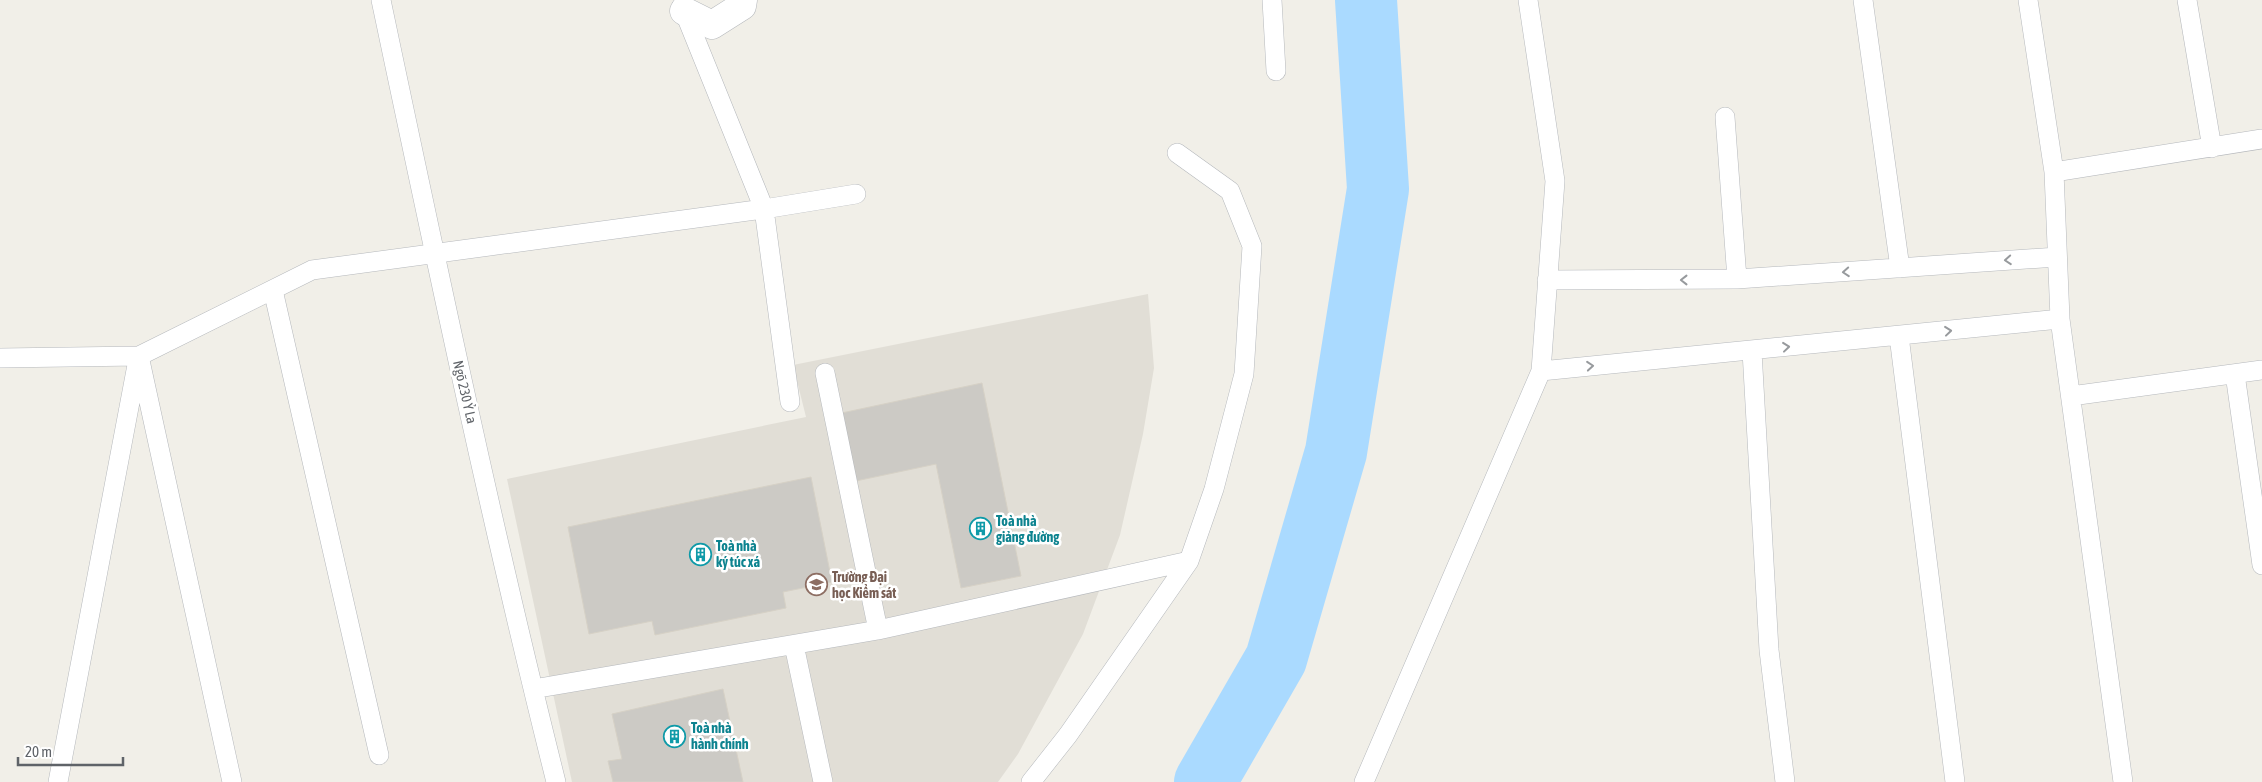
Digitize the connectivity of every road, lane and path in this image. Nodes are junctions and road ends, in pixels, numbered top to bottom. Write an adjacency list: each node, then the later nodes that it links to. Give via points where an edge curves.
1 (381, 0): 17 (lane, Ngõ 230 Ỷ La)
2 (743, 0): 8 (street, via 742,6 712,24)
3 (1272, 0): 9 (lane)
4 (1528, 0): 21 (lane, via 1555,180)
5 (1863, 0): 19 (lane)
6 (2028, 0): 14 (lane)
7 (2187, 0): 12 (lane)
8 (682, 6): 16 (lane)
9 (1276, 71)
10 (1725, 117): 20 (lane)
11 (2262, 139): 12 (lane)
12 (2212, 148): 14 (lane)
13 (1177, 153): 34 (lane, via 1230,191 1252,246 1244,374 1214,489)
14 (2054, 172): 18 (lane)
15 (856, 194): 16 (lane)
16 (764, 209): 17 (lane); 33 (lane)
17 (434, 254): 22 (lane, via 312,270); 38 (lane, Ngõ 230 Ỷ La)
18 (2057, 257): 19 (lane, one-way to 19); 23 (lane)
19 (1900, 268): 20 (lane, one-way to 20)
20 (1737, 279): 21 (lane, one-way to 21)
21 (1547, 280): 29 (lane)
22 (273, 290): 26 (lane); 39 (lane)
23 (2060, 319): 24 (lane, one-way to 23); 32 (lane)
24 (1899, 336): 25 (lane, one-way to 24); 47 (lane)
25 (1752, 351): 29 (lane, one-way to 25); 46 (lane, via 1770,650)
26 (139, 356): 27 (lane); 40 (lane); 41 (lane)
27 (0, 358)
28 (2262, 370): 31 (lane)
29 (1541, 371): 45 (lane)
30 (825, 373): 36 (lane)
31 (2235, 374): 32 (lane); 35 (lane)
32 (2071, 396): 48 (lane)
33 (790, 402)
34 (1190, 561): 36 (lane); 44 (lane, via 1068,736)
35 (2262, 565)
36 (878, 630): 37 (lane)
37 (794, 645): 38 (lane); 43 (lane)
38 (532, 689): 42 (lane, Ngõ 230 Ỷ La)
39 (379, 755)
40 (58, 782)
41 (232, 782)
42 (556, 782)
43 (823, 782)
44 (1032, 782)
45 (1364, 782)
46 (1785, 782)
47 (1954, 782)
48 (2123, 782)

